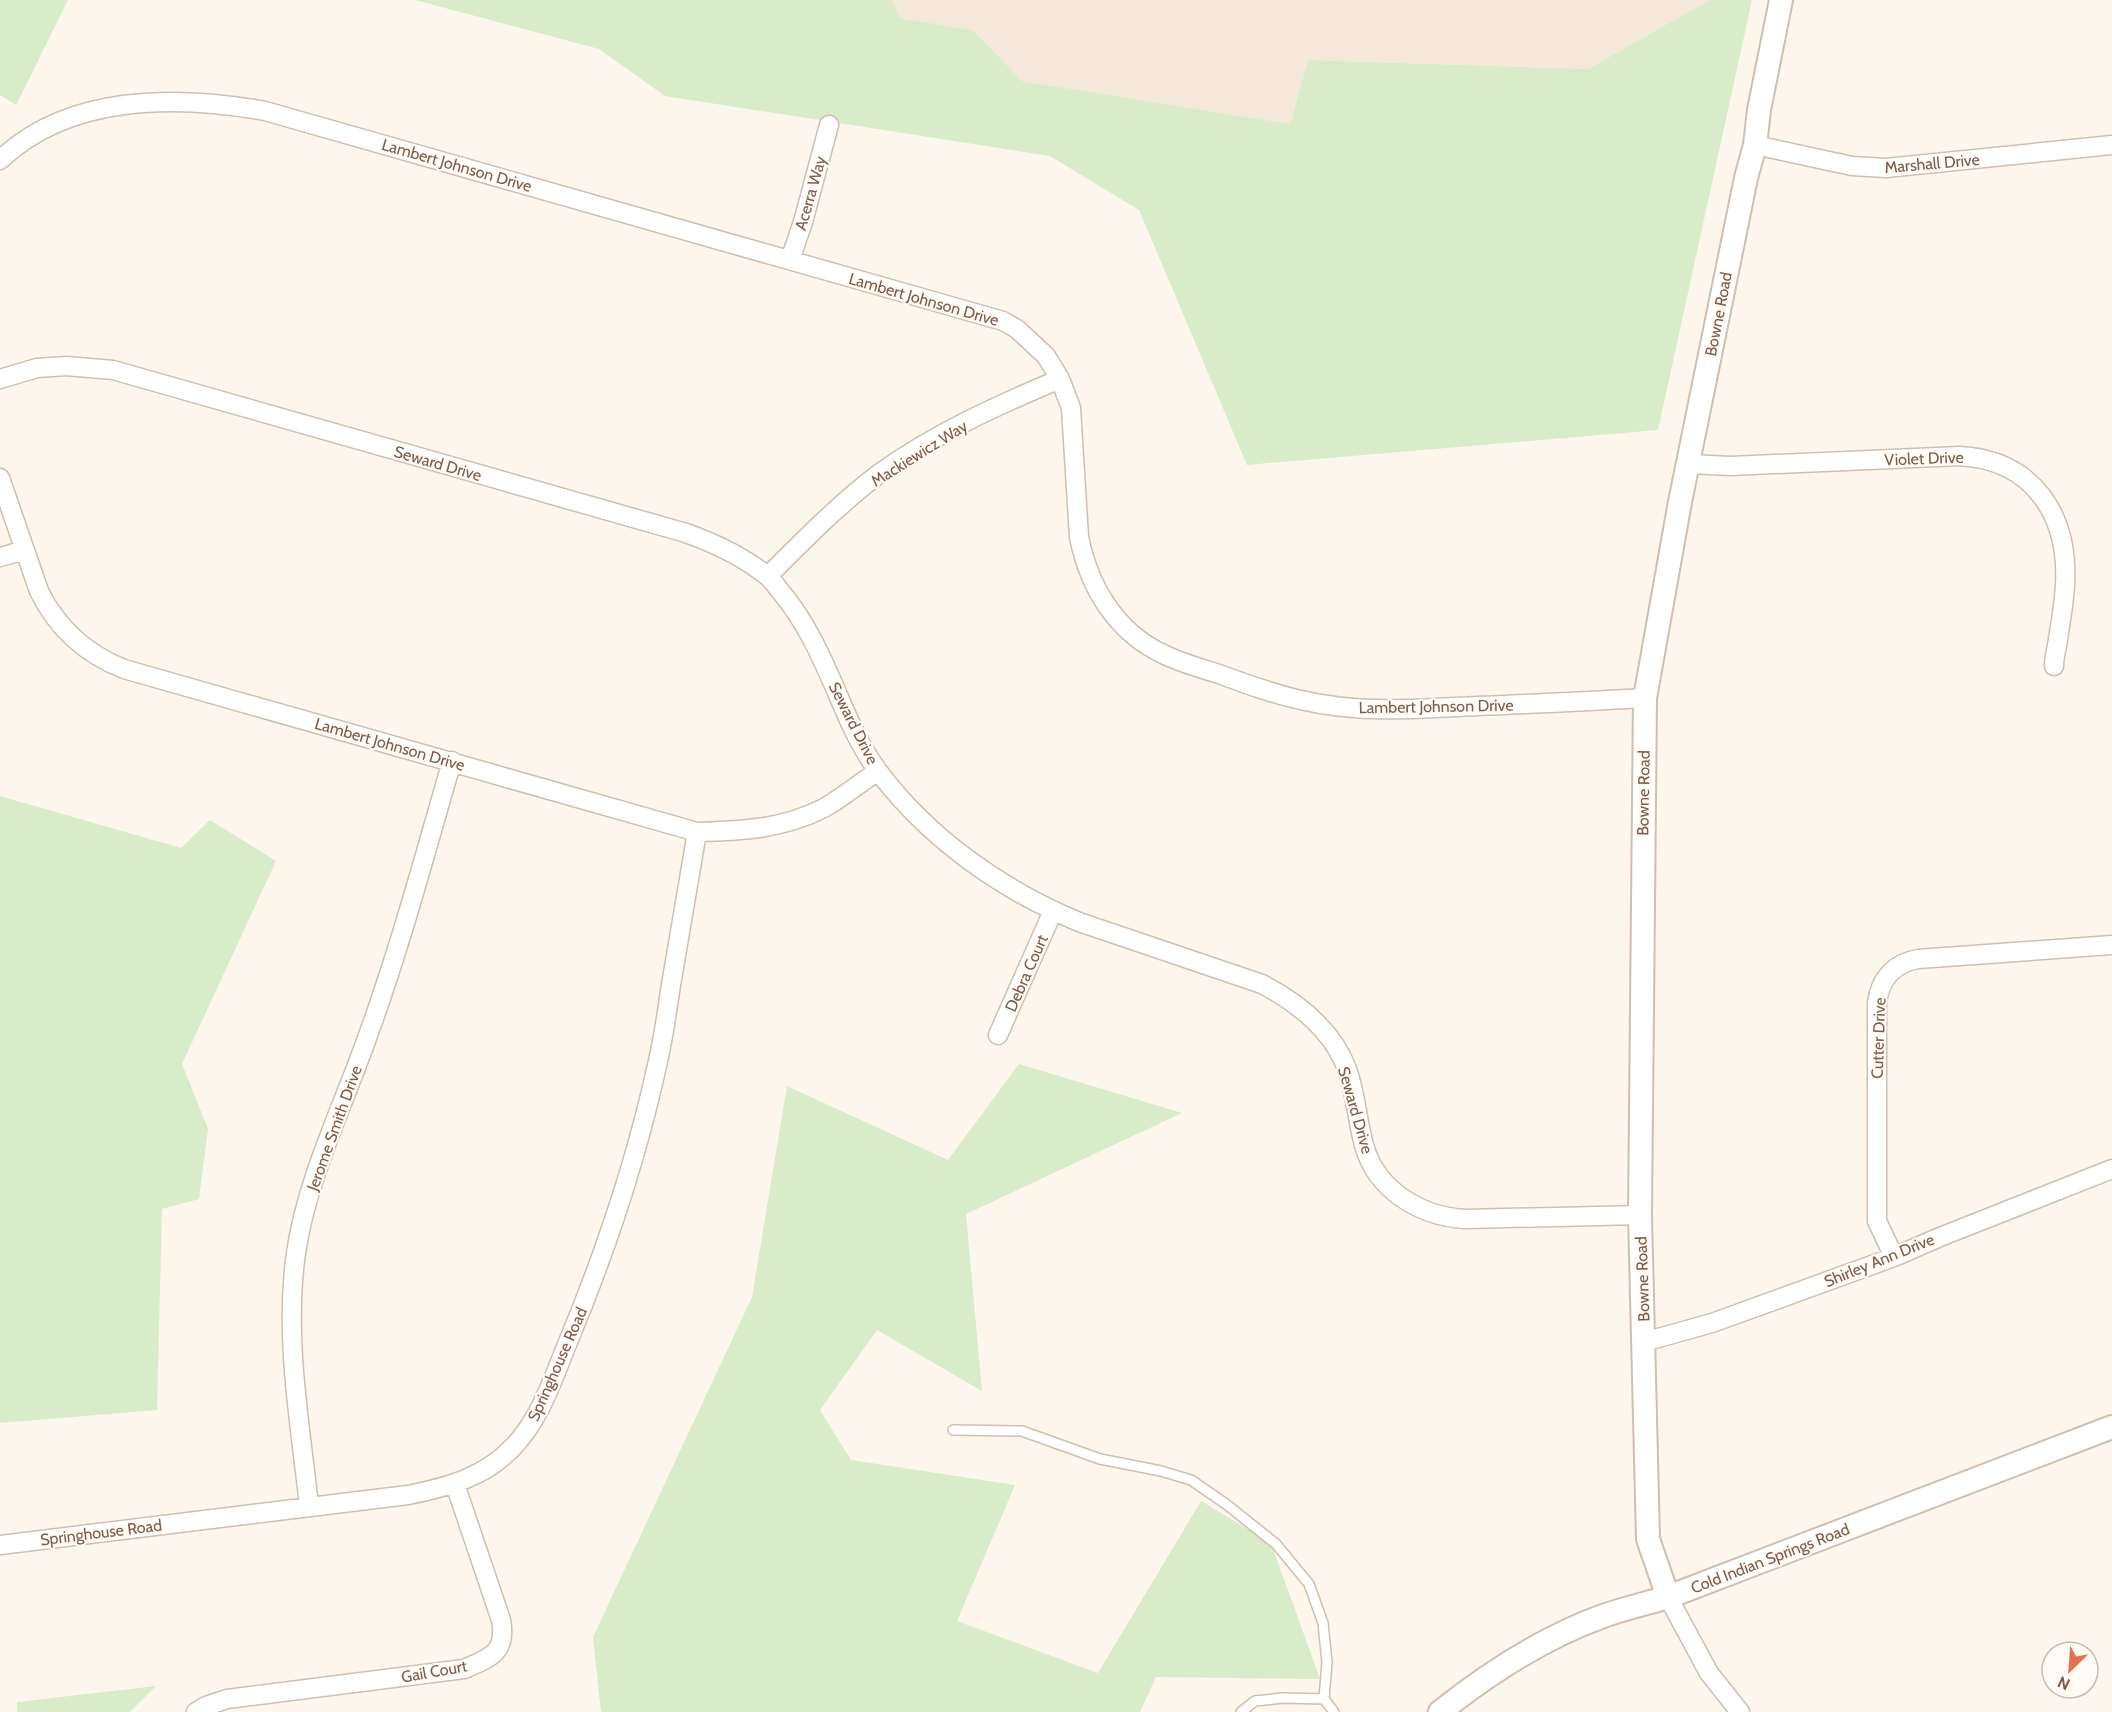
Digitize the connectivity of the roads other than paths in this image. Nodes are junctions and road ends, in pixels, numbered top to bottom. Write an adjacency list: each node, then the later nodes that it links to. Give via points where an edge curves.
1 (1781, 0): 3 (street, Bowne Road)
2 (830, 125): 6 (street, Acerra Way)
3 (1755, 145): 4 (street, Marshall Drive, via 1852,166 1886,168); 9 (street, Bowne Road)
4 (2112, 145)
5 (0, 160): 6 (street, Lambert Johnson Drive, via 46,127 95,111 158,102 235,105)
6 (790, 260): 8 (street, Lambert Johnson Drive, via 1003,321 1046,356)
7 (0, 379): 13 (street, Seward Drive, via 37,368 113,370 686,533 727,550)
8 (1060, 379): 13 (street, Mackiewicz Way, via 936,438 881,473 825,519); 15 (street, Lambert Johnson Drive, via 1071,408 1079,537 1088,572 1110,612 1134,636 1160,653 1271,692 1344,707 1413,710)
9 (1689, 464): 14 (street, Violet Drive, via 1731,466 1960,456 1992,460 2010,468 2035,488 2049,506 2061,536 2065,584); 15 (street, Bowne Road)
10 (0, 477): 11 (street, Lambert Johnson Drive)
11 (26, 550): 12 (street); 16 (street, Lambert Johnson Drive, via 39,591 53,616 78,642 110,663)
12 (0, 556)
13 (768, 576): 17 (street, Seward Drive, via 808,628 859,740)
14 (2054, 666)
15 (1646, 698): 23 (street, Bowne Road)
16 (452, 761): 18 (street, Lambert Johnson Drive); 29 (street, Jerome Smith Drive, via 368,1037 315,1176 296,1252 293,1353)
17 (878, 771): 18 (street, Lambert Johnson Drive, via 825,807 784,824 743,831); 19 (street, Seward Drive, via 957,852 1011,889)
18 (697, 832): 28 (street, Springhouse Road, via 658,1059 639,1143 601,1260 533,1421 495,1463)
19 (1053, 911): 21 (street, Debra Court); 23 (street, Seward Drive, via 1262,984 1307,1013 1329,1037 1347,1068 1364,1147 1374,1167 1392,1190 1415,1207 1464,1219)
20 (2112, 945): 24 (street, Cutter Drive, via 1918,958 1902,963 1887,975 1877,1003 1877,1221)
21 (998, 1035)
22 (2112, 1170): 24 (street, Shirley Ann Drive)
23 (1640, 1215): 25 (street, Bowne Road)
24 (1894, 1257): 25 (street, Shirley Ann Drive, via 1712,1323)
25 (1644, 1342): 31 (street, Bowne Road, via 1648,1539)
26 (2112, 1427): 31 (street, Cold Indian Springs Road)
27 (953, 1431): 32 (lane, via 1022,1431 1101,1459 1191,1480 1226,1504 1276,1544 1309,1584 1323,1623 1327,1662)
28 (455, 1484): 29 (street, Springhouse Road, via 408,1495); 33 (street, Gail Court, via 501,1620 503,1633 496,1653 464,1669 227,1699)
29 (309, 1506): 30 (street, Springhouse Road)
30 (0, 1545)
31 (1668, 1597): 36 (street, Cold Indian Springs Road, via 1605,1615 1555,1638 1508,1664); 37 (street, via 1708,1674)
32 (1324, 1699): 34 (lane, via 1255,1701); 35 (lane)
33 (196, 1712)
34 (1241, 1712)
35 (1334, 1712)
36 (1440, 1712)
37 (1740, 1712)

